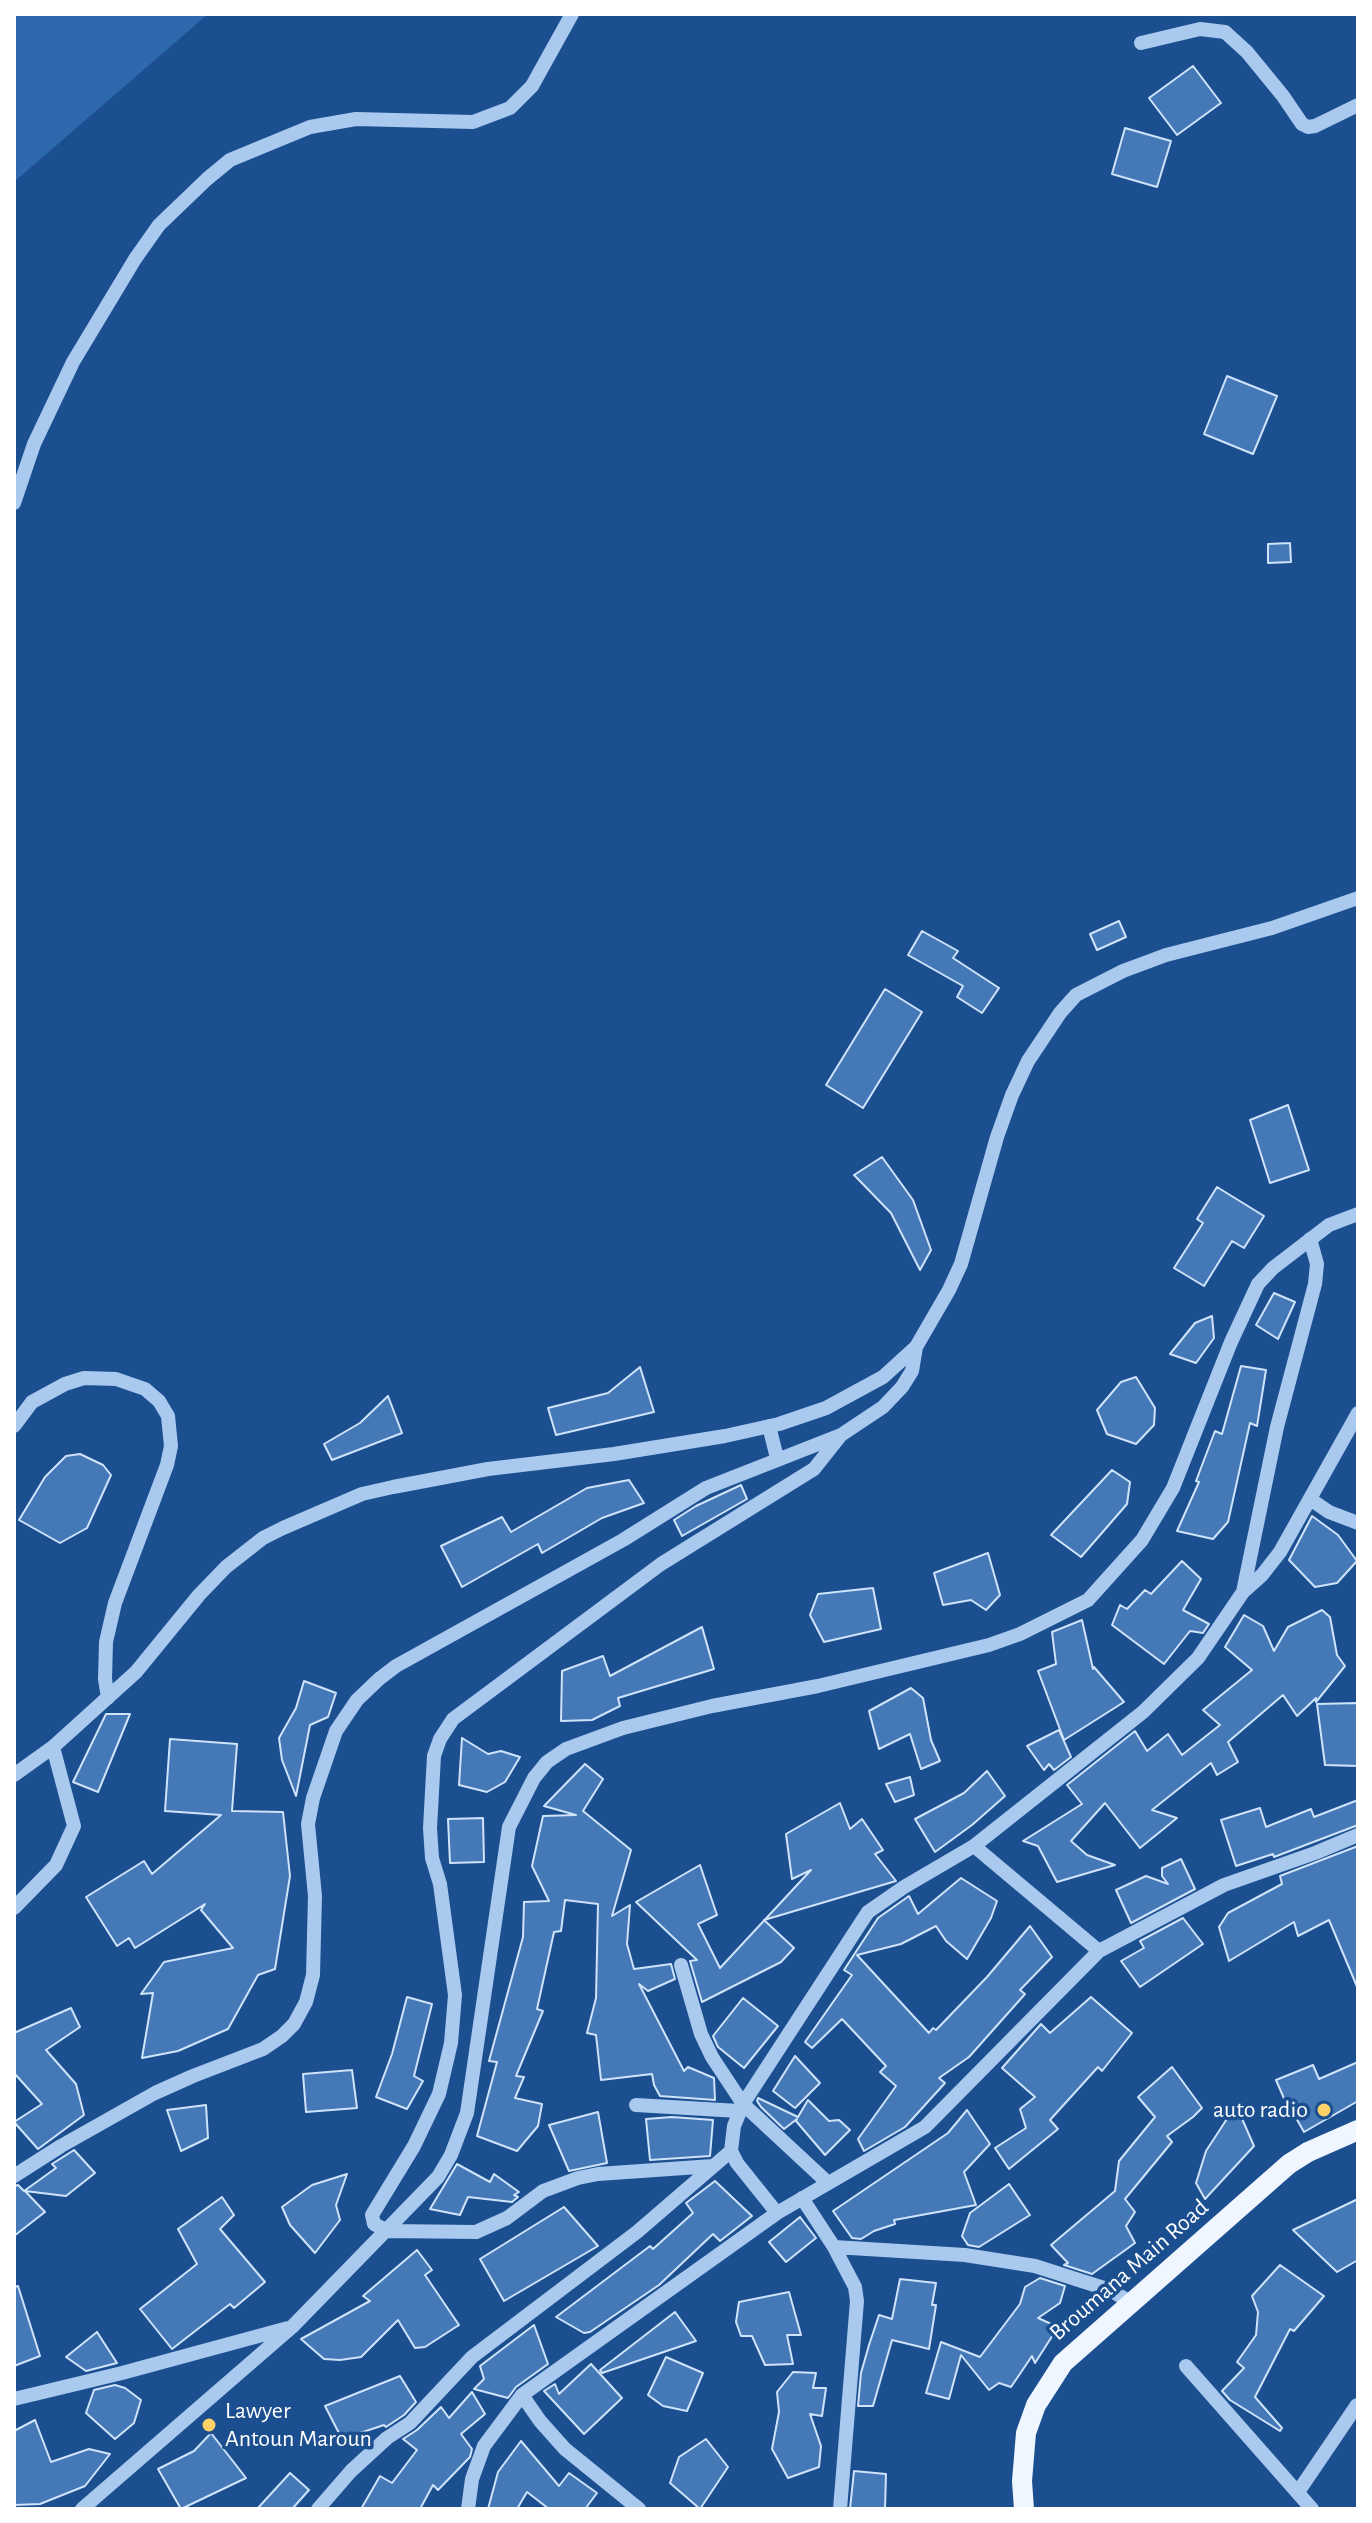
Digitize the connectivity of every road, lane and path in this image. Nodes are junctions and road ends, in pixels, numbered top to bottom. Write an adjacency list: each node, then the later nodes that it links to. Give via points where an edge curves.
1 (572, 14): 4 (street, via 532,86 510,108 473,122 356,119 310,127 230,160 207,179 159,225 127,271 73,362 34,444)
2 (1141, 43): 3 (street, via 1200,29 1225,32 1308,127)
3 (1358, 105)
4 (14, 503)
5 (1358, 898): 8 (street, via 1272,928 1166,955 1076,995 1028,1061 1012,1095 961,1264)
6 (1358, 1214): 7 (street)
7 (1310, 1239): 16 (street, via 1317,1264 1315,1284 1277,1427); 34 (street, via 1258,1284 1173,1488 1142,1540 1088,1600 989,1645 623,1728 566,1749 547,1762 509,1827 467,2113 438,2177)
8 (916, 1347): 11 (street, via 860,1391); 12 (street, via 912,1371 902,1387)
9 (1358, 1413): 14 (street)
10 (14, 1426): 17 (street, via 32,1402 84,1378 116,1379 145,1389 168,1416 167,1465 115,1603 106,1642)
11 (769, 1426): 13 (street); 17 (street, via 362,1494 283,1528 247,1551 199,1595)
12 (841, 1435): 13 (street); 34 (street, via 814,1469 661,1564 453,1719 440,1739 434,1756 430,1828 455,1995 451,2043 428,2119 372,2215 374,2224)
13 (777, 1458): 30 (street, via 706,1488 396,1666 357,1700 328,1748 308,1824 315,1896 313,1975 294,2024 263,2049 155,2093)
14 (1310, 1499): 15 (street); 16 (street, via 1272,1564)
15 (1358, 1523)
16 (1243, 1592): 21 (street, via 1170,1689)
17 (108, 1698): 18 (street)
18 (53, 1747): 19 (street); 22 (street, via 74,1826 56,1865)
19 (14, 1775)
20 (1358, 1835): 23 (street, via 1224,1885)
21 (974, 1846): 23 (street); 26 (street, via 868,1912)
22 (14, 1908)
23 (1099, 1951): 31 (street, via 925,2127)
24 (681, 1965): 26 (street, via 701,2034)
25 (636, 2105): 26 (street)
26 (741, 2107): 28 (street); 31 (street)
27 (1358, 2130): 36 (main road, Broumana Main Road, via 1289,2164)
28 (731, 2151): 29 (street); 33 (street)
29 (713, 2166): 34 (street, via 578,2178 543,2191 507,2218 476,2232); 44 (street, via 625,2242 472,2357)
30 (14, 2176)
31 (828, 2183): 32 (street)
32 (802, 2198): 33 (street); 35 (street)
33 (777, 2213): 39 (street)
34 (388, 2231): 37 (street)
35 (834, 2247): 36 (street, via 1021,2264 1071,2276); 47 (street, via 857,2301)
36 (1132, 2303): 48 (main road, Broumana Main Road, via 1063,2363 1036,2405 1026,2433)
37 (292, 2327): 40 (street); 43 (street)
38 (1186, 2366): 42 (street)
39 (522, 2395): 45 (street, via 484,2446); 46 (street, via 565,2449)
40 (14, 2399)
41 (1357, 2405): 42 (street)
42 (1298, 2492): 49 (street)
43 (82, 2509)
44 (318, 2509)
45 (468, 2509)
46 (639, 2509)
47 (840, 2509)
48 (1024, 2509)
49 (1312, 2509)

